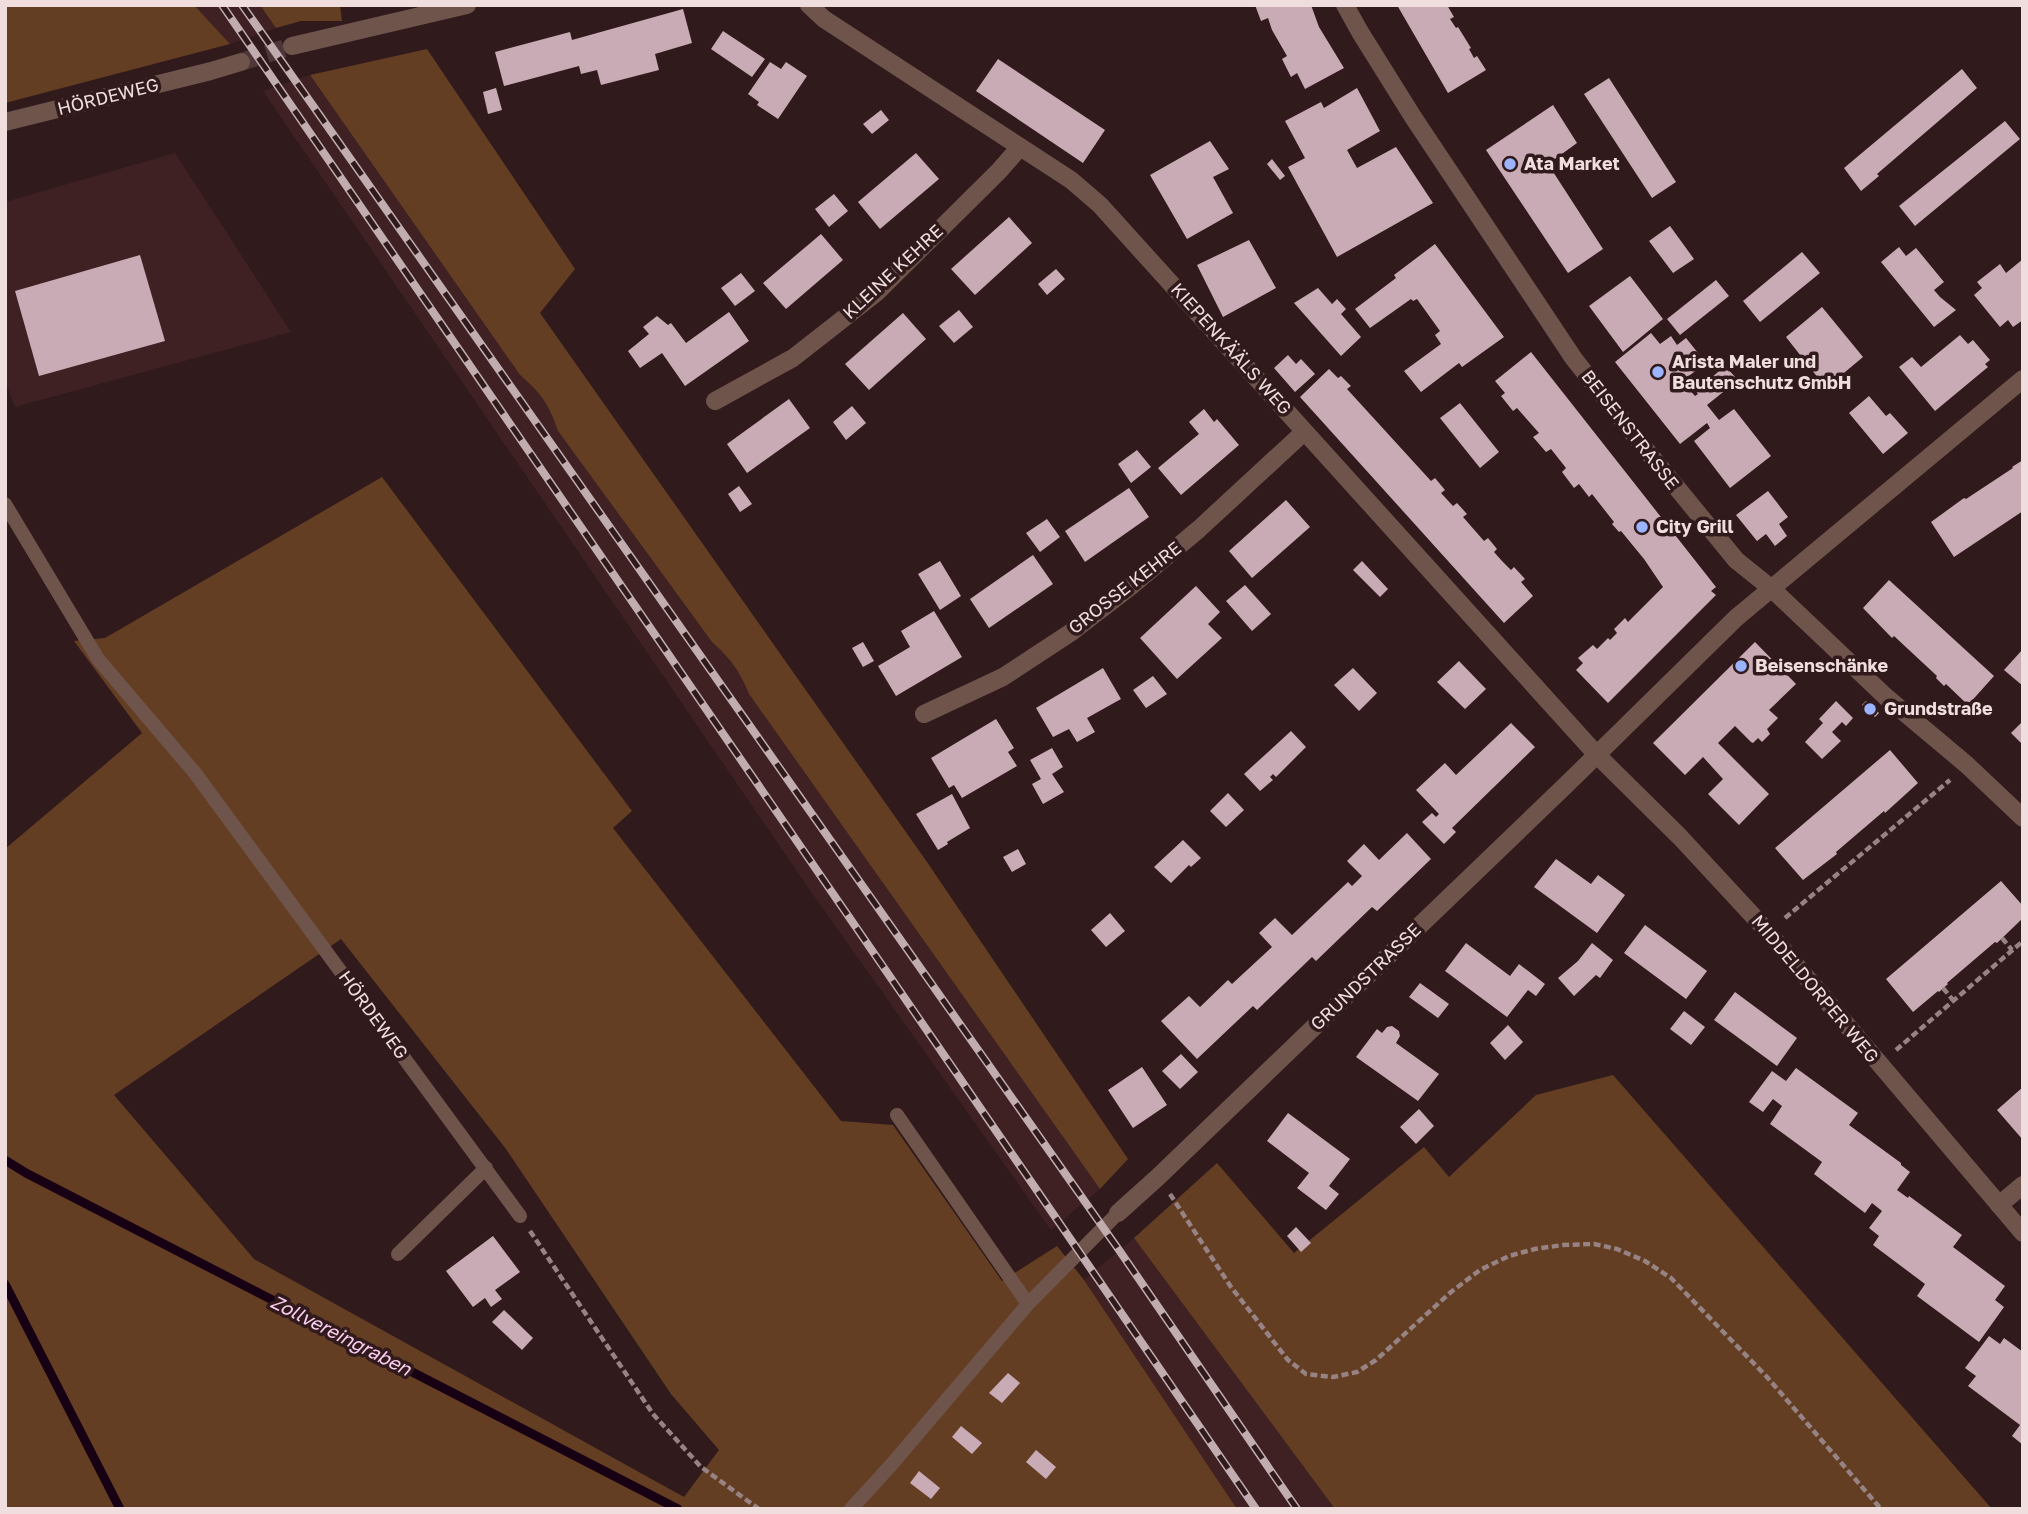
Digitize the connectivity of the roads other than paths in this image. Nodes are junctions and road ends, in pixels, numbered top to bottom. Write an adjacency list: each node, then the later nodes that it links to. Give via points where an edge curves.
1 (467, 5): 4 (street)
2 (809, 5): 7 (street, KIEPENKÄÄLS WEG)
3 (1345, 5): 12 (street, BEISENSTRASSE, via 1407,108 1574,359 1736,560)
4 (292, 46)
5 (241, 62): 6 (street, HÖRDEWEG)
6 (5, 122)
7 (1020, 147): 9 (street, KLEINE KEHRE, via 876,293 793,358); 10 (street, KIEPENKÄÄLS WEG, via 1100,205)
8 (2023, 379): 12 (street, GRUNDSTRASSE)
9 (715, 401)
10 (1304, 432): 13 (street, GROSSE KEHRE, via 1199,529 1070,633 1003,677); 14 (street, KIEPENKÄÄLS WEG)
11 (5, 503): 17 (lane, HÖRDEWEG, via 98,659 195,773)
12 (1772, 589): 14 (street, GRUNDSTRASSE, via 1736,618); 15 (street, BEISENSTRASSE)
13 (924, 714)
14 (1597, 755): 19 (street, MIDDELDORPER WEG, via 1768,932); 20 (street, GRUNDSTRASSE)
15 (2023, 818)
16 (897, 1115): 24 (lane)
17 (486, 1168): 21 (lane, HÖRDEWEG); 23 (lane)
18 (2023, 1185): 19 (street)
19 (1999, 1205): 22 (street, MIDDELDORPER WEG)
20 (1118, 1213): 24 (lane)
21 (520, 1216)
22 (2023, 1233)
23 (398, 1254)
24 (1028, 1304): 25 (lane)
25 (851, 1509)

